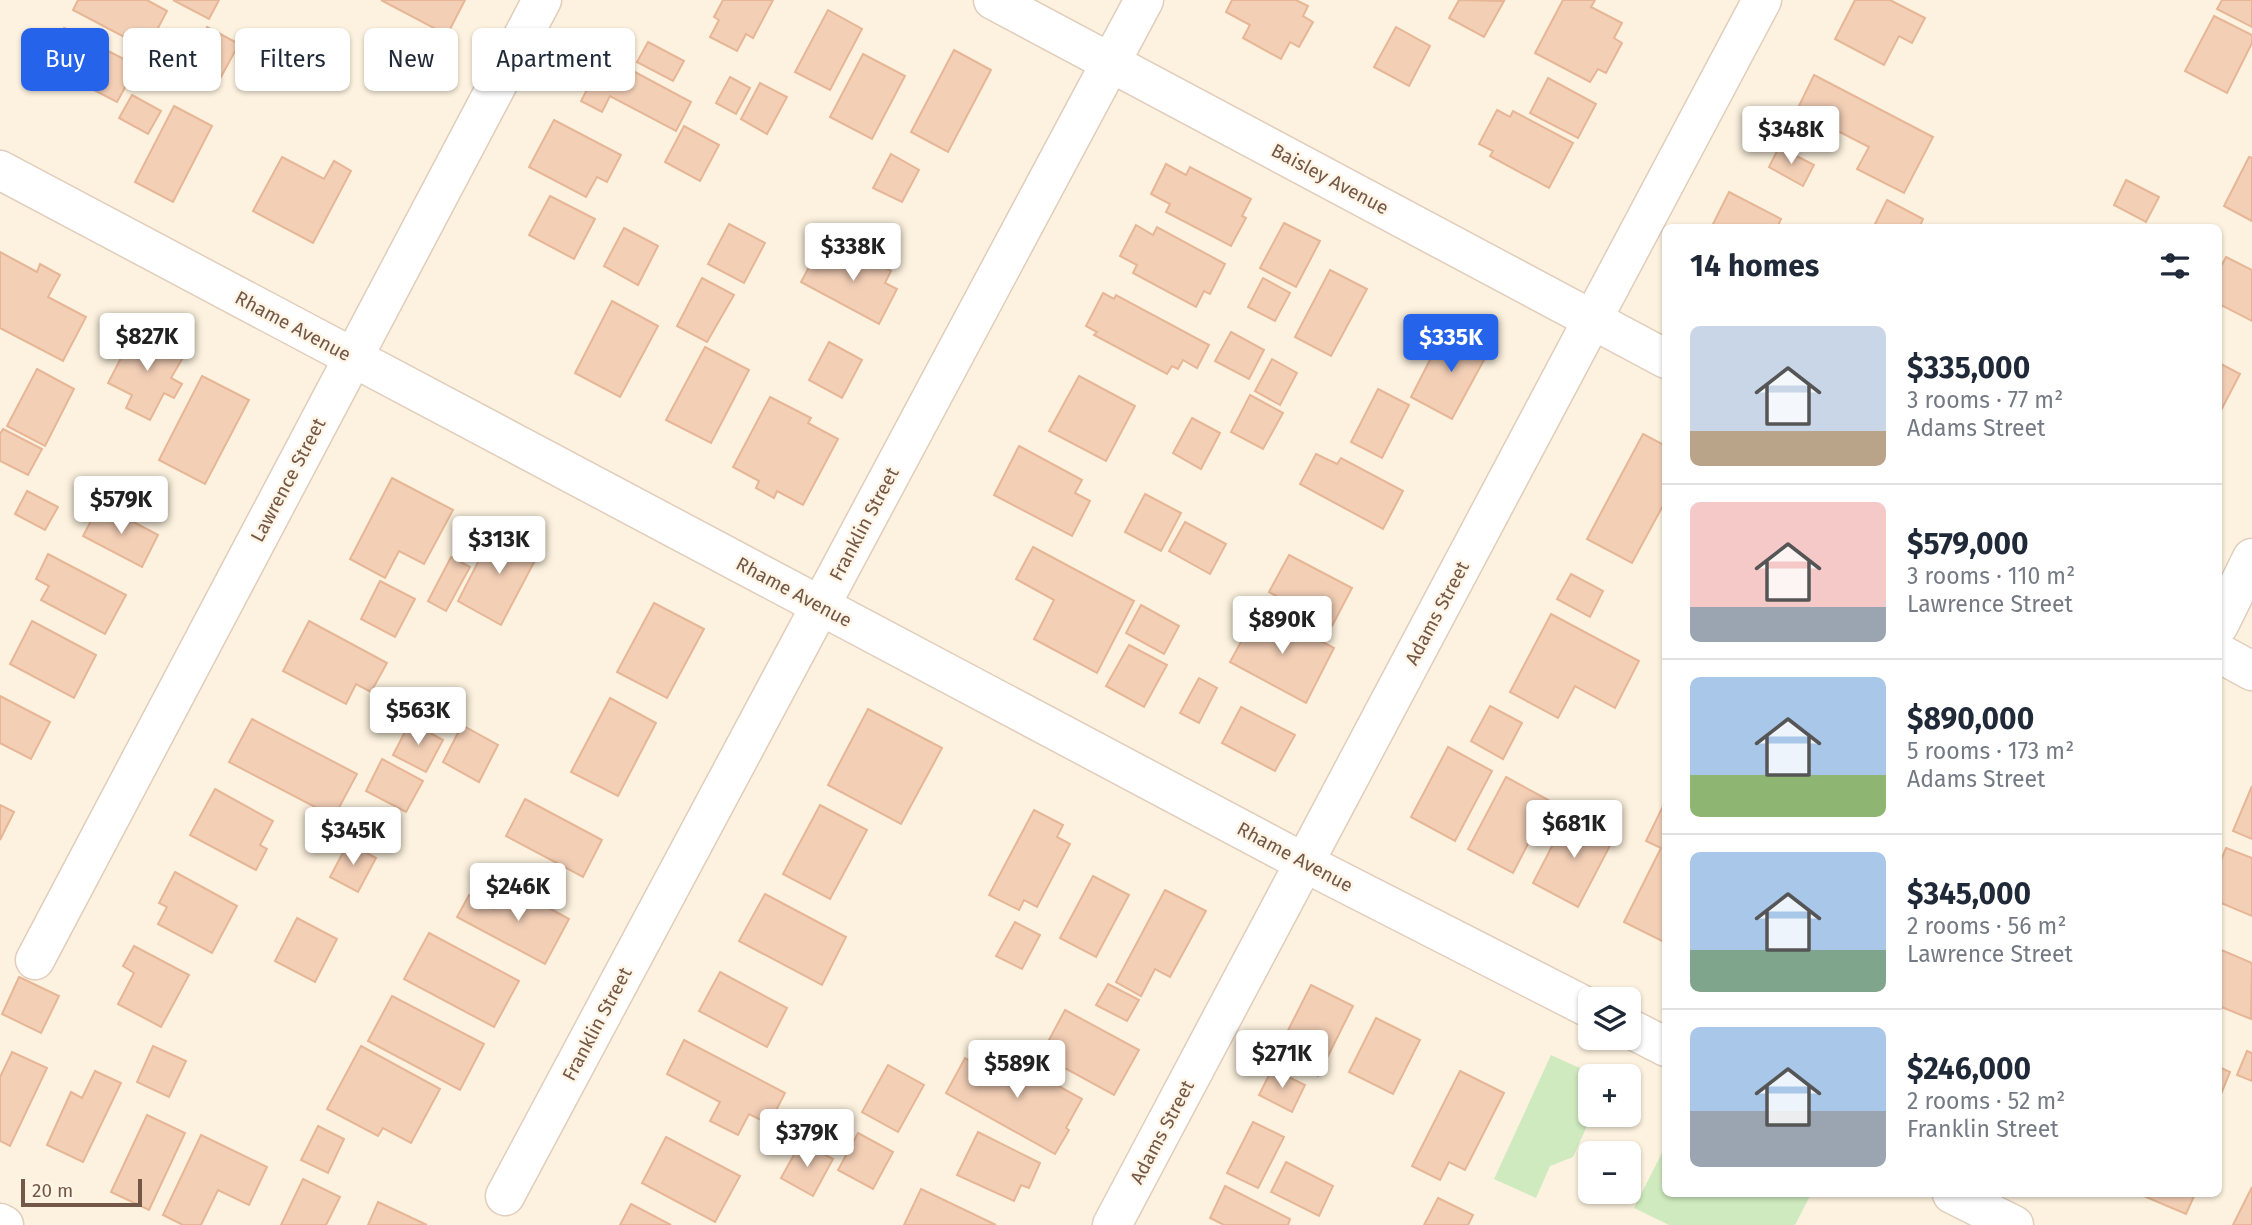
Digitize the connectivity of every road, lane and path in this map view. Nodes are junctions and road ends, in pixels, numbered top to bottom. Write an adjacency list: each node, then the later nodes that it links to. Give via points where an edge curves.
1 (542, 0): 8 (street, Lawrence Street)
2 (993, 0): 5 (street, Baisley Avenue)
3 (1144, 0): 5 (street, Franklin Street)
4 (1762, 0): 7 (street, Adams Street)
5 (1111, 63): 7 (street, Baisley Avenue); 11 (street, Franklin Street)
6 (0, 170): 8 (street, Rhame Avenue)
7 (1592, 319): 9 (street, Baisley Avenue); 15 (street, Adams Street)
8 (353, 357): 11 (street, Rhame Avenue); 16 (street, Lawrence Street)
9 (1662, 357)
10 (2252, 558): 12 (street)
11 (820, 606): 15 (street, Rhame Avenue); 20 (street, Franklin Street)
12 (2222, 619)
13 (2222, 655): 14 (street)
14 (2252, 671)
15 (1305, 863): 17 (street, Rhame Avenue); 22 (street, Adams Street)
16 (35, 960)
17 (1578, 1002)
18 (1641, 1034): 19 (street)
19 (1662, 1045)
20 (505, 1196)
21 (1971, 1198): 23 (street)
22 (1112, 1225)
23 (2014, 1225)

